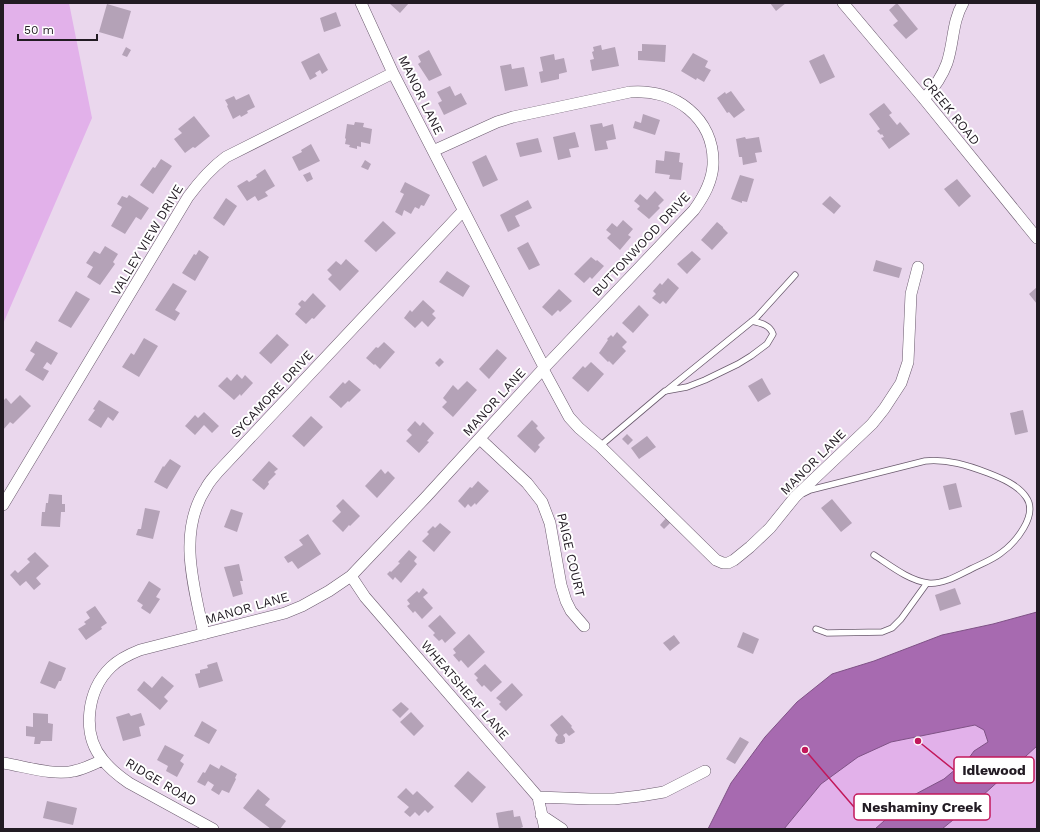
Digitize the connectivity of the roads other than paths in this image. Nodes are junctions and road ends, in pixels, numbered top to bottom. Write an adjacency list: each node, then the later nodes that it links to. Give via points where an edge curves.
1 (361, 3): 4 (street, MANOR LANE)
2 (842, 3): 5 (street, CREEK ROAD)
3 (963, 3): 5 (street, via 957,13 948,62 936,86)
4 (393, 73): 6 (street, MANOR LANE); 17 (street, VALLEY VIEW DRIVE, via 226,157 198,183)
5 (924, 99): 8 (street, CREEK ROAD)
6 (433, 151): 7 (street, MANOR LANE); 12 (street, BUTTONWOOD DRIVE, via 476,130 513,117 630,92 666,95 691,111 706,131 712,150 713,165 708,186 698,205)
7 (464, 211): 12 (street, MANOR LANE); 23 (street, SYCAMORE DRIVE, via 205,488 193,518 189,552)
8 (1037, 238)
9 (918, 267): 16 (street, MANOR LANE, via 911,294 908,362 901,382 872,424)
10 (794, 275): 11 (lane)
11 (752, 320): 13 (lane); 13 (lane, via 772,330 773,334 767,344 738,364 705,380)
12 (544, 368): 14 (street, MANOR LANE); 15 (street, MANOR LANE, via 569,417)
13 (665, 391): 15 (lane)
14 (480, 439): 19 (street, MANOR LANE); 21 (street, PAIGE COURT, via 527,483 542,502 550,523 566,601)
15 (600, 446): 16 (street, MANOR LANE, via 698,544 723,564 734,560 750,547 770,528)
16 (795, 497): 20 (lane, via 810,490 936,460 972,466 992,474 1027,497 1029,515 1025,526 1012,544 966,572 941,582)
17 (3, 505)
18 (874, 555): 20 (lane, via 904,574)
19 (351, 576): 23 (street, MANOR LANE, via 329,591 291,610); 27 (street, WHEATSHEAF LANE, via 365,597)
20 (927, 583): 22 (lane, via 892,628 882,632 864,633 827,633)
21 (584, 626)
22 (816, 630)
23 (204, 634): 24 (street, MANOR LANE, via 131,654 104,674 91,702 89,715 90,730)
24 (102, 760): 25 (street, via 91,766 65,772); 29 (street, RIDGE ROAD, via 129,783)
25 (3, 763)
26 (705, 771): 27 (street, via 664,792 640,796 590,799)
27 (538, 797): 28 (street, WHEATSHEAF LANE)
28 (542, 815): 30 (street, WHEATSHEAF LANE); 31 (street)
29 (213, 829)
30 (545, 829)
31 (562, 829)

